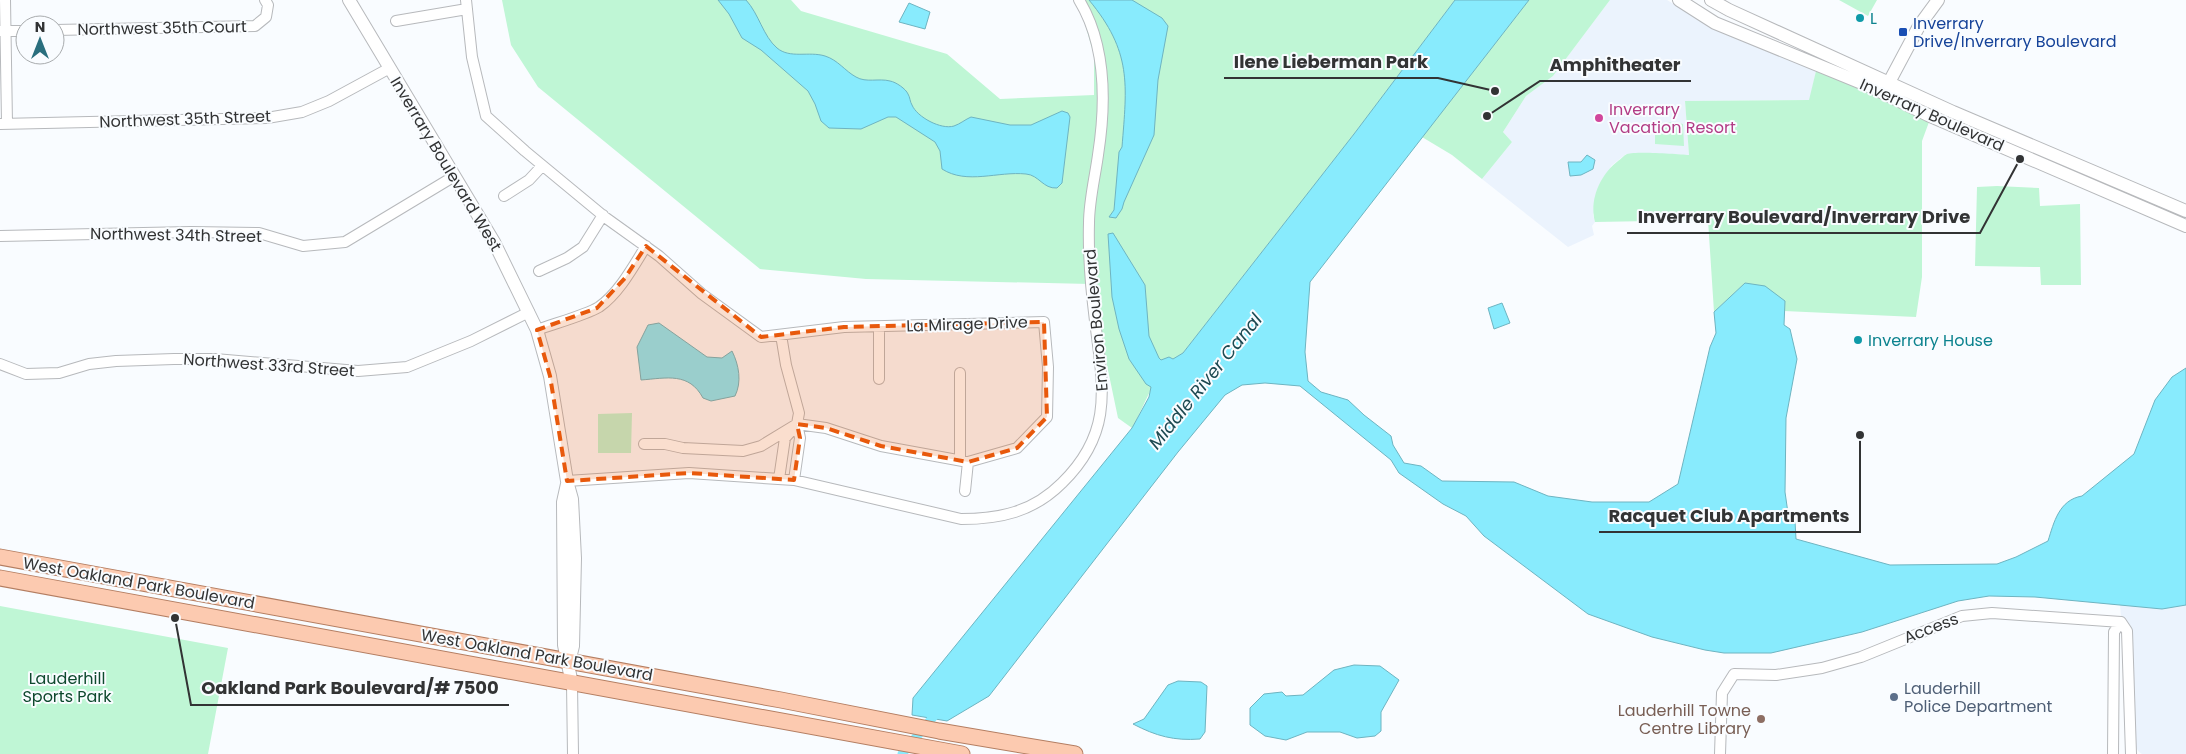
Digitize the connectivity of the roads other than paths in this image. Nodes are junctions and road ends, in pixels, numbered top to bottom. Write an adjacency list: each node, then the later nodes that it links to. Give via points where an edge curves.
1 (5, 0): 11 (street)
2 (265, 0): 10 (street, Northwest 35th Court, via 268,5 266,17 255,26)
3 (349, 0): 12 (street, Inverrary Boulevard West)
4 (1080, 0): 35 (street, Environ Boulevard, via 1094,33 1103,81 1101,138 1089,221 1092,294 1103,389 1100,418 1091,446 1069,476 1044,498 1015,512 988,519 961,519 936,514)
5 (1679, 0): 13 (street, Inverrary Boulevard, via 1715,23)
6 (1711, 0): 13 (street, Inverrary Boulevard)
7 (1938, 0): 13 (street, via 1919,26)
8 (466, 5): 9 (street); 15 (street, via 472,57 486,116)
9 (396, 21)
10 (65, 30)
11 (3, 31): 14 (street)
12 (388, 69): 14 (street, Northwest 35th Street, via 329,102 302,112 267,118); 16 (street, Inverrary Boulevard West)
13 (1886, 88): 18 (street, Inverrary Boulevard, via 1953,112); 20 (street, Inverrary Boulevard, via 1928,115)
14 (3, 123)
15 (542, 166): 17 (street, Inverrary Boulevard West, via 529,180); 19 (street)
16 (453, 177): 21 (street, Northwest 34th Street, via 345,242 303,246 259,233); 24 (street, Inverrary Boulevard West, via 494,242)
17 (504, 196)
18 (2186, 211)
19 (603, 215): 22 (street); 23 (street, via 583,247)
20 (2186, 226)
21 (0, 236)
22 (646, 246): 26 (street, via 625,278 597,308); 27 (street, via 702,294 761,337)
23 (539, 271)
24 (529, 312): 26 (street, Inverrary Boulevard West); 28 (street, Northwest 33rd Street, via 407,367 358,371 215,359 174,359 116,361 89,364 59,373 26,374)
25 (879, 326): 27 (street, La Mirage Drive); 30 (street); 33 (street, La Mirage Drive, via 1044,322 1048,417 1017,448)
26 (537, 330): 36 (street, Inverrary Boulevard West, via 550,376)
27 (781, 334): 31 (street, via 798,413)
28 (0, 364)
29 (960, 373): 33 (street)
30 (879, 379)
31 (797, 424): 32 (street, via 761,446 744,451); 33 (street, La Mirage Drive, via 826,428 881,446); 34 (street, via 786,438); 35 (street, via 800,438)
32 (644, 444)
33 (964, 461): 37 (street)
34 (780, 479): 35 (street, Environ Boulevard); 36 (street, Environ Boulevard, via 690,473)
35 (794, 480)
36 (567, 481): 49 (street, Inverrary Boulevard West, via 563,502 564,645)
37 (965, 491)
38 (0, 557): 40 (main road, West Oakland Park Boulevard)
39 (0, 578): 42 (main road, West Oakland Park Boulevard)
40 (137, 583): 41 (main road, West Oakland Park Boulevard); 42 (main road, via 133,591)
41 (178, 590): 43 (main road, via 154,597); 44 (main road, West Oakland Park Boulevard)
42 (112, 599): 43 (main road, West Oakland Park Boulevard)
43 (146, 606): 47 (main road, West Oakland Park Boulevard)
44 (354, 622): 46 (main road, West Oakland Park Boulevard); 47 (main road, via 346,630)
45 (2121, 622): 56 (street, Access, via 1992,613 1962,616 1861,657 1822,668 1776,675 1734,674 1722,693); 57 (street, via 2114,632); 58 (street, via 2126,631)
46 (378, 626): 48 (main road, via 354,634); 49 (main road, West Oakland Park Boulevard)
47 (322, 638): 48 (main road, West Oakland Park Boulevard)
48 (345, 642): 50 (main road, West Oakland Park Boulevard)
49 (569, 662): 50 (street, Inverrary Boulevard West); 51 (main road, West Oakland Park Boulevard)
50 (572, 684): 52 (main road, West Oakland Park Boulevard); 53 (street, Inverrary Boulevard West)
51 (780, 700): 52 (main road, via 774,709); 55 (main road, West Oakland Park Boulevard)
52 (749, 716): 54 (main road, West Oakland Park Boulevard)
53 (573, 754)
54 (962, 754)
55 (1075, 754)
56 (1720, 754)
57 (2113, 754)
58 (2131, 754)

